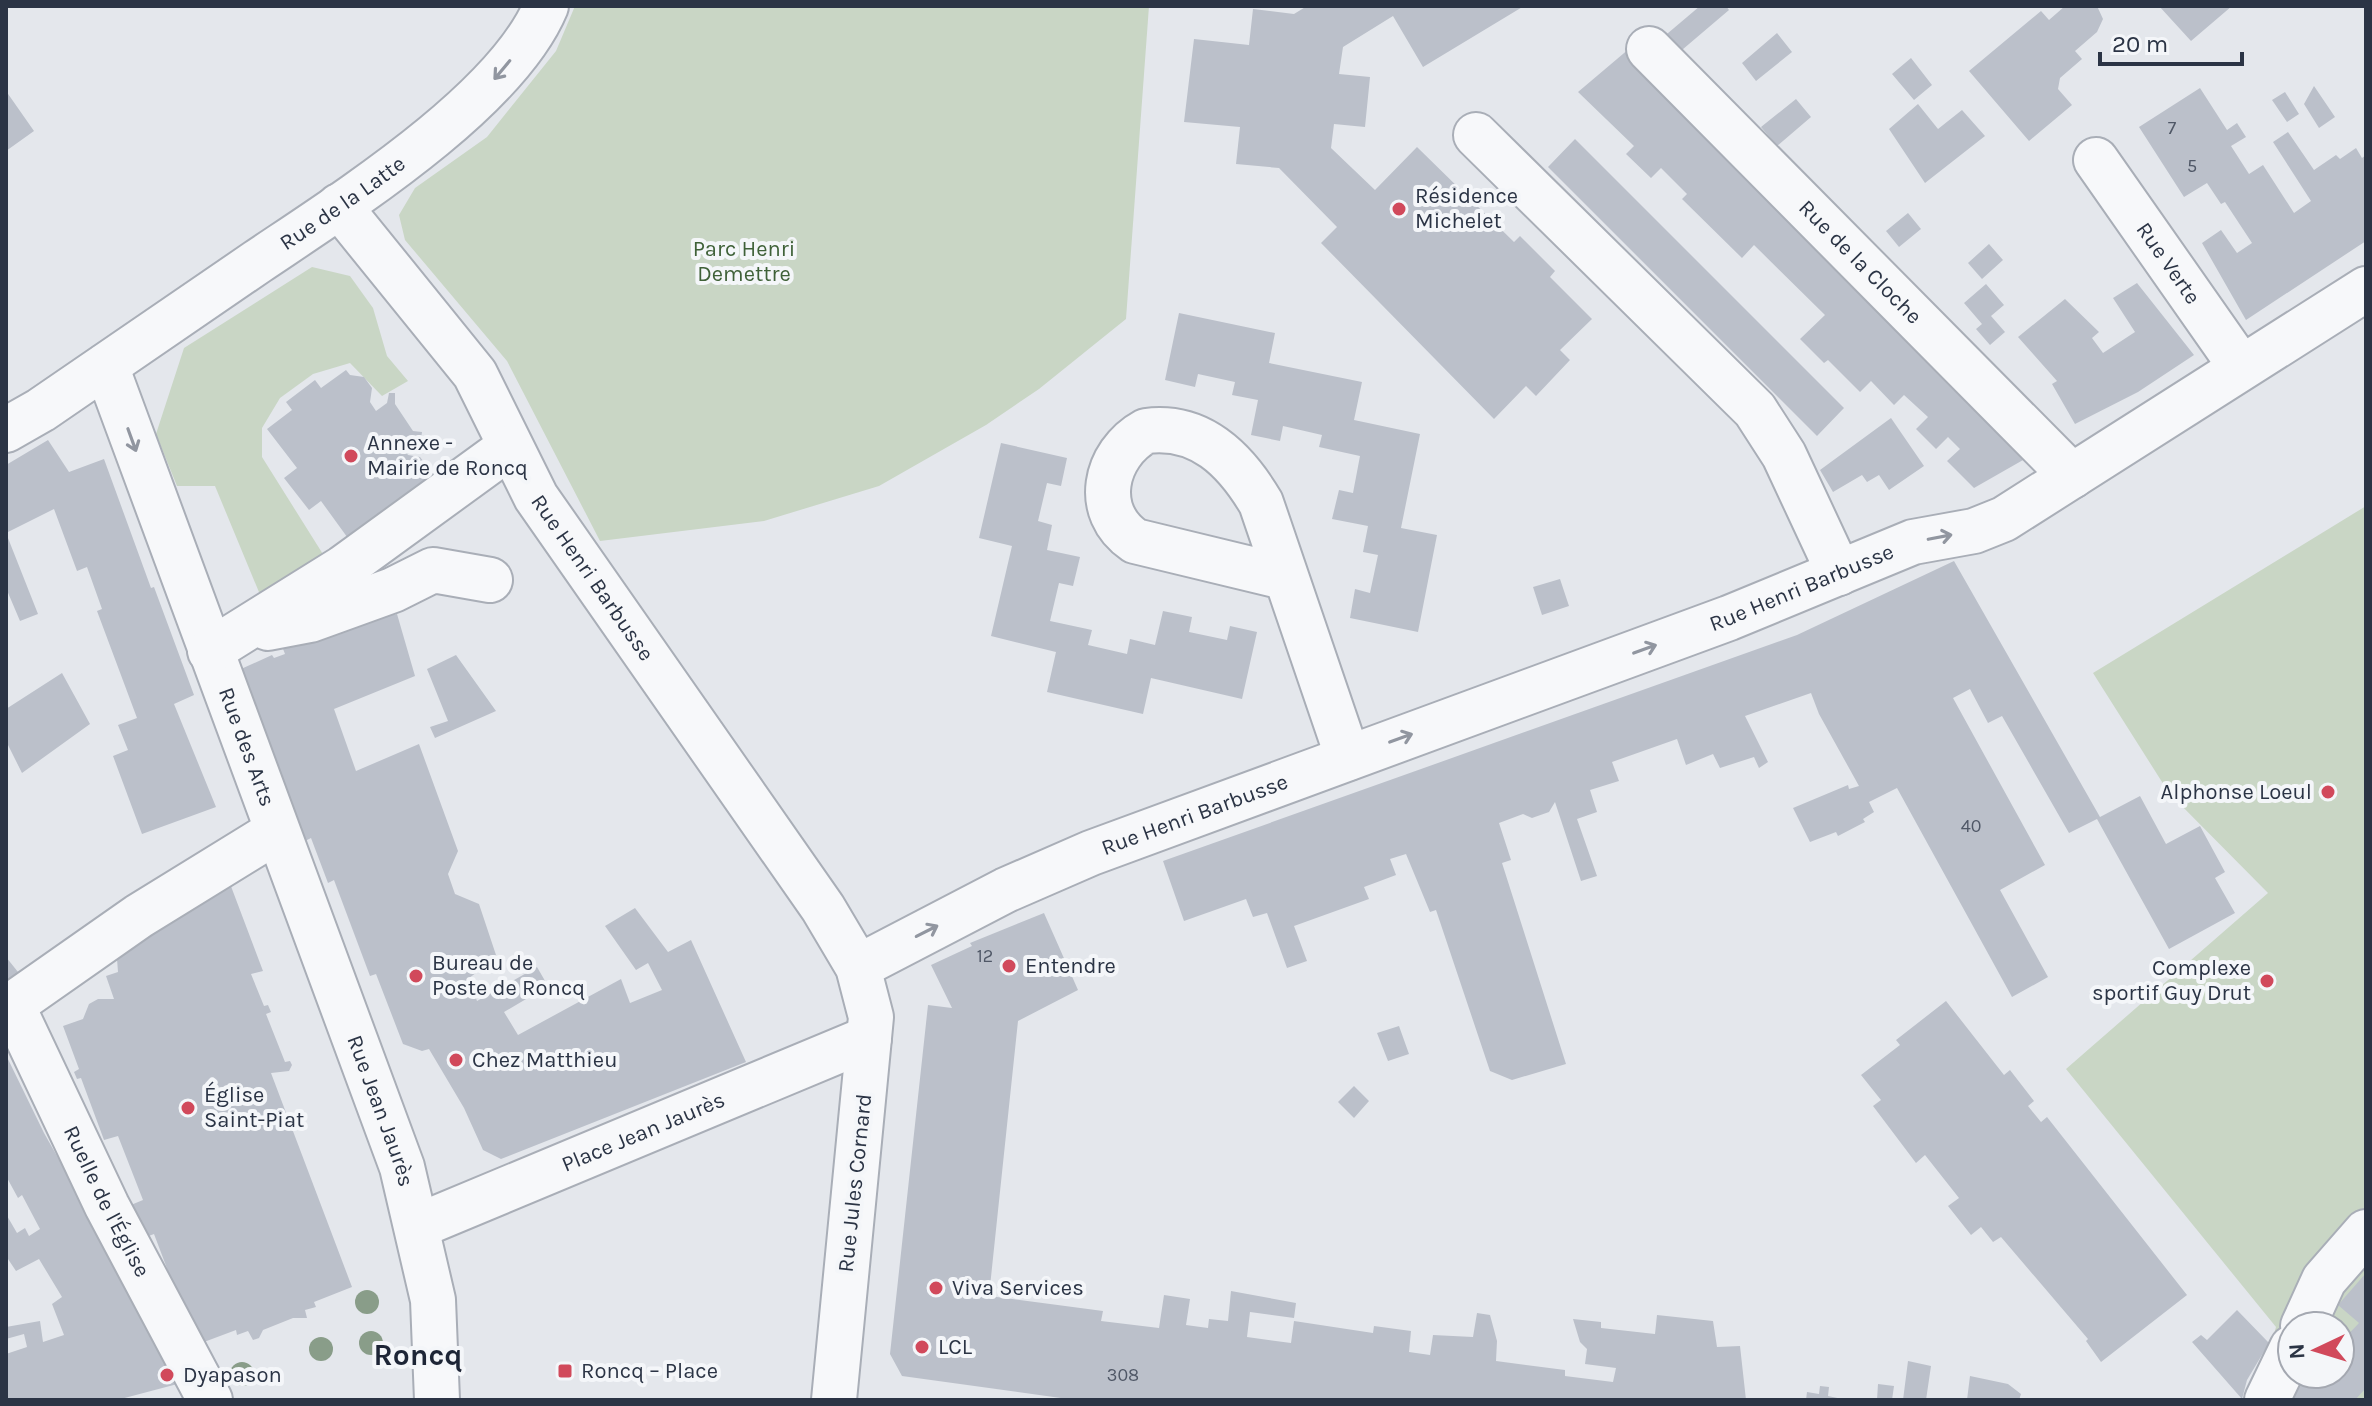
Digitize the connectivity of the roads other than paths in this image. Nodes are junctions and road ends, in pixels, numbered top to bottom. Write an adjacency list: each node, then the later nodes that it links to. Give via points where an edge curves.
1 (546, 6): 5 (street, Rue de la Latte, one-way to 5, via 525,41 472,103)
2 (1649, 49): 11 (street, Rue de la Cloche)
3 (1476, 135): 14 (street, via 1755,410 1784,455)
4 (2096, 160): 8 (street, Rue Verte)
5 (339, 206): 7 (street, Rue de la Latte); 10 (street, Rue Henri Barbusse, via 475,374)
6 (2366, 289): 8 (street, Rue Henri Barbusse)
7 (106, 366): 9 (street, Rue de la Latte); 17 (street, Rue des Arts, one-way to 17)
8 (2241, 367): 11 (street, Rue Henri Barbusse)
9 (6, 430)
10 (508, 448): 12 (street); 20 (street, Rue Henri Barbusse, via 557,529 823,908)
11 (2072, 476): 14 (street, Rue Henri Barbusse, one-way to 11, via 1913,542 1974,531 2004,519)
12 (398, 528): 13 (street); 17 (street)
13 (433, 570): 16 (street); 17 (street, via 310,620)
14 (1839, 573): 18 (street, Rue Henri Barbusse, one-way to 14)
15 (1284, 577): 18 (street)
16 (490, 580)
17 (224, 642): 19 (street, Rue des Arts)
18 (1348, 758): 20 (street, Rue Henri Barbusse, one-way to 18, via 1006,890 1091,853)
19 (277, 831): 21 (street, Rue des Arts); 23 (street, Rue Jean Jaurès, via 402,1167)
20 (858, 967): 22 (street, Rue Jules Cornard, via 870,1003)
21 (9, 1004): 27 (street, Ruelle de l'Église, via 107,1206)
22 (869, 1038): 23 (street, Place Jean Jaurès); 29 (street, Rue Jules Cornard)
23 (418, 1226): 28 (street, Rue Jean Jaurès, via 433,1300)
24 (2366, 1232): 25 (street, via 2324,1280)
25 (2310, 1310)
26 (2276, 1381): 30 (street)
27 (210, 1400)
28 (437, 1400)
29 (834, 1400)
30 (2267, 1400)

